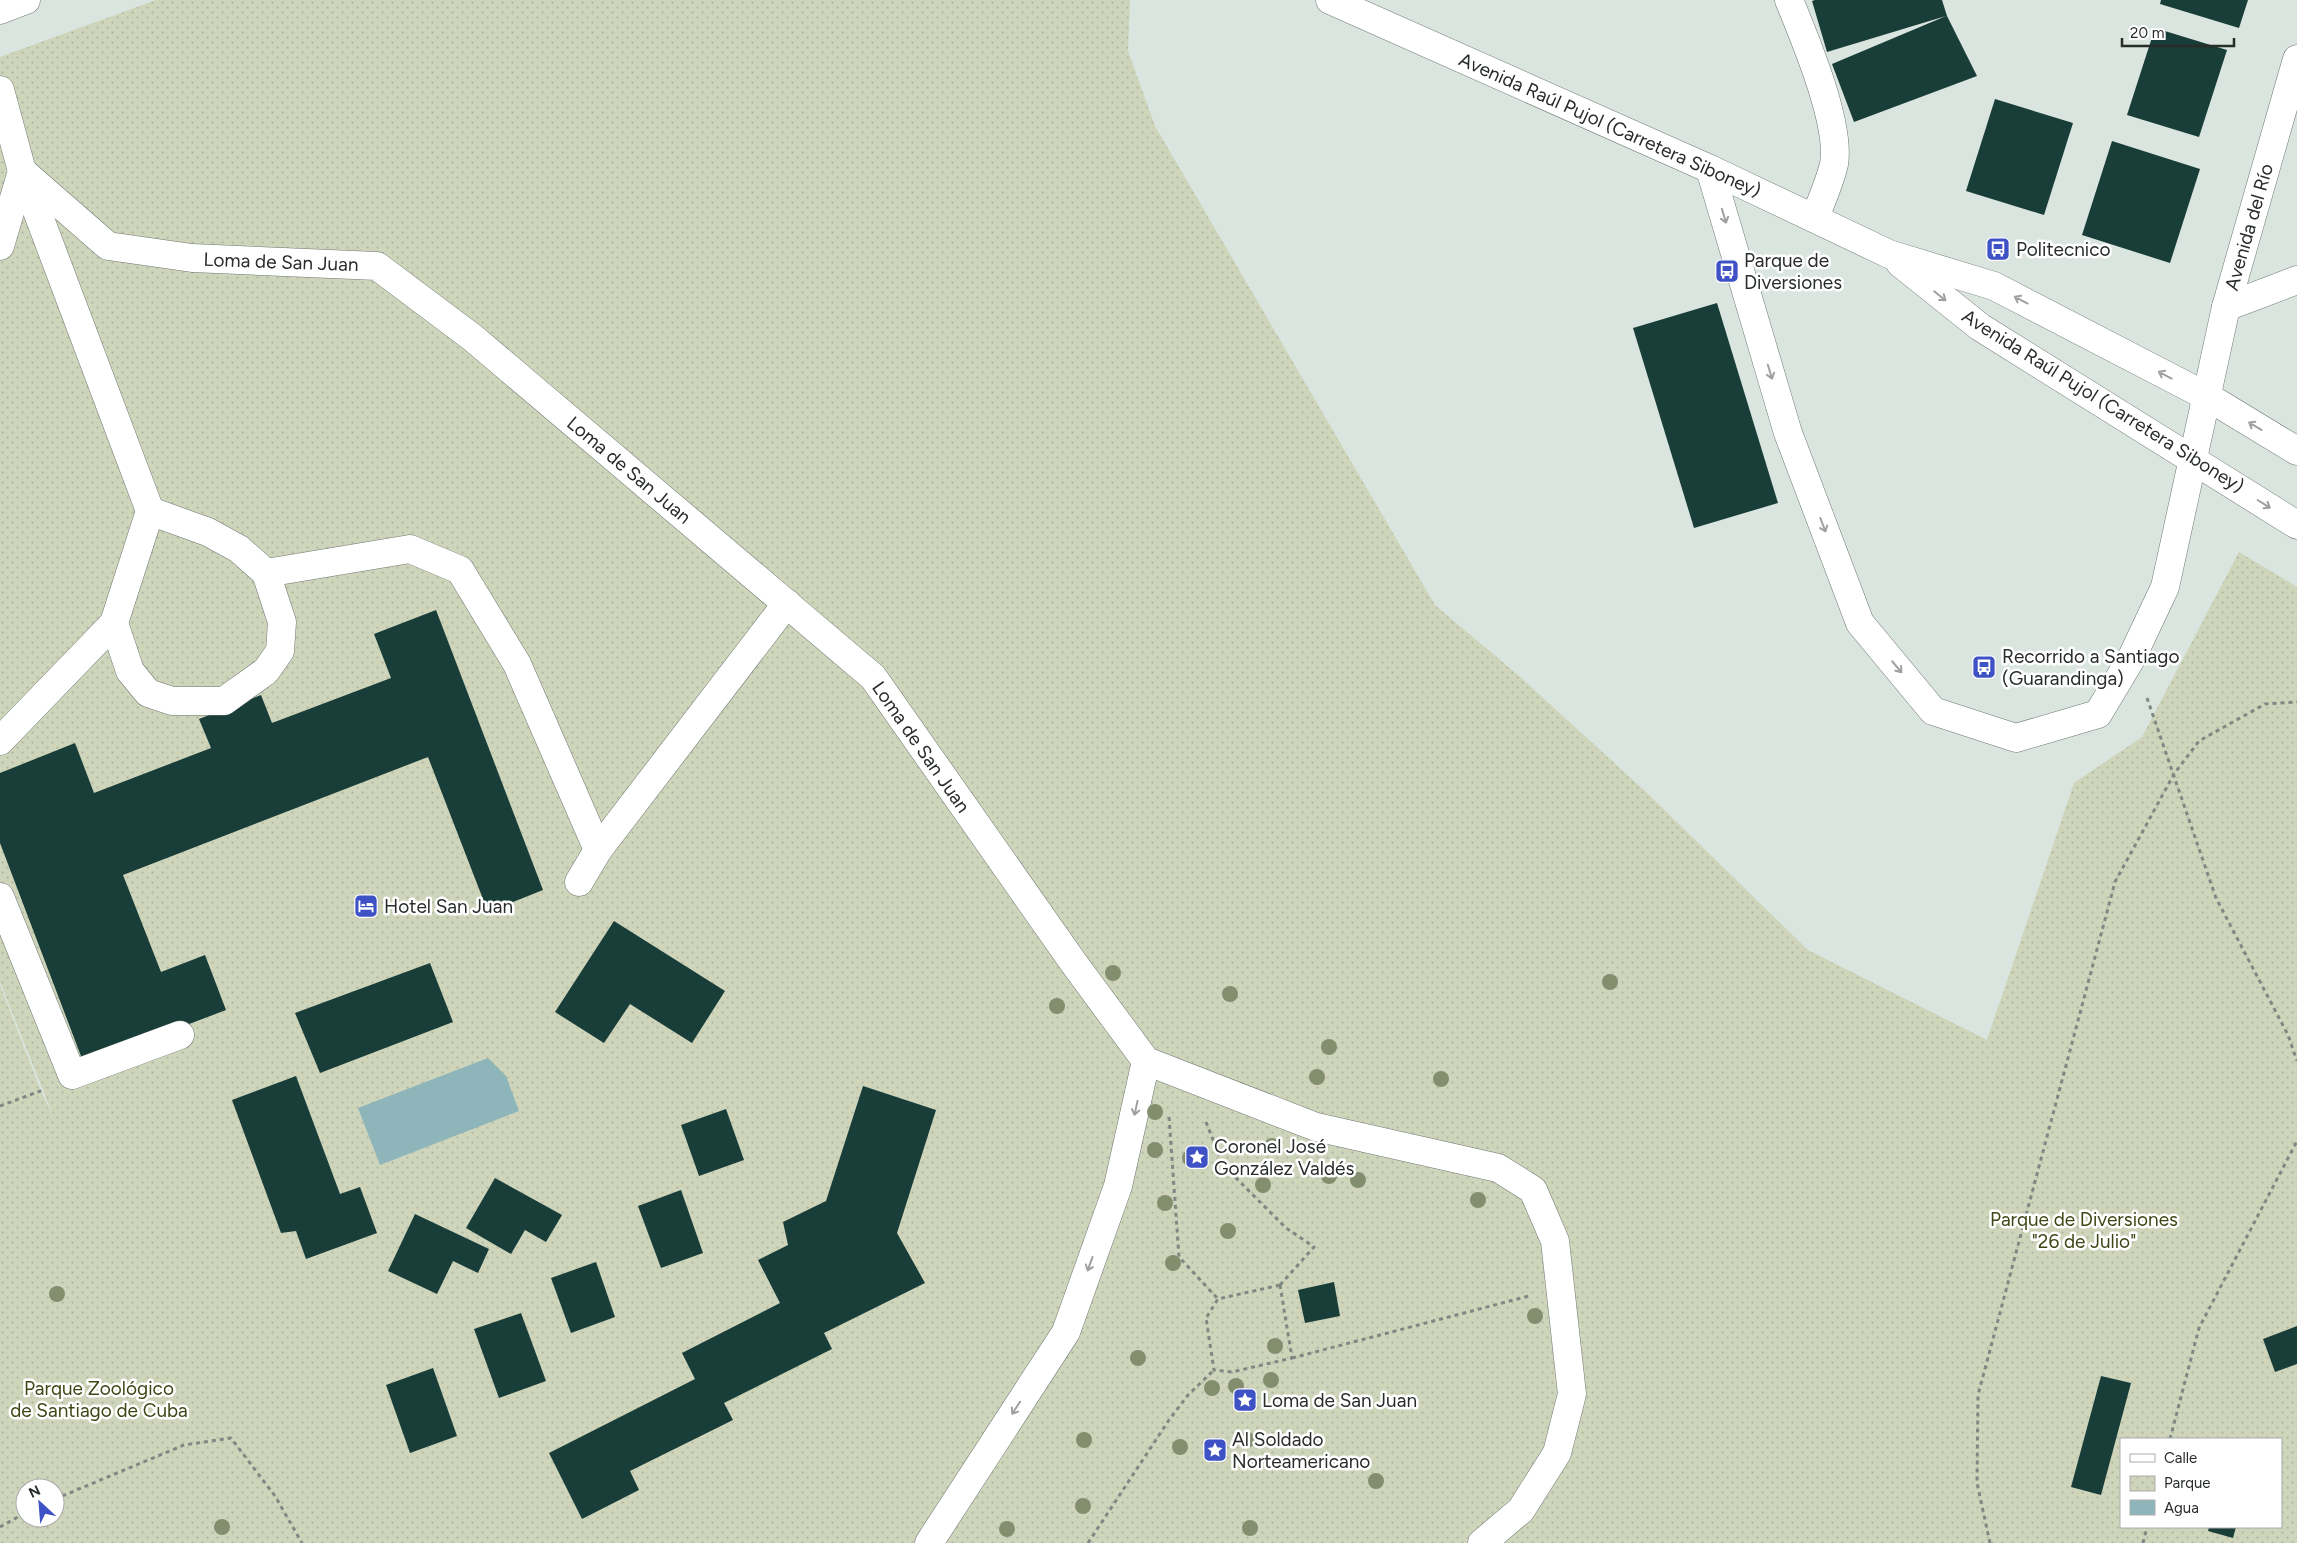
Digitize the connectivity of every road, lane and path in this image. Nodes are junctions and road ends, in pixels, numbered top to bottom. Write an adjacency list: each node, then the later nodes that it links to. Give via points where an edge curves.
1 (26, 0): 4 (street)
2 (1330, 0): 7 (street, Avenida Raúl Pujol (Carretera Siboney))
3 (1789, 0): 9 (street, via 1816,68 1833,132 1834,163)
4 (0, 10)
5 (2297, 59): 13 (street, Avenida del Río)
6 (0, 90): 8 (street)
7 (1710, 169): 9 (street, Avenida Raúl Pujol (Carretera Siboney)); 22 (street, Avenida del Río, one-way to 22, via 1788,433 1860,623 1933,711 2016,738 2098,714)
8 (22, 171): 10 (street); 17 (street); 20 (street, Loma de San Juan, via 108,246 192,258 377,266 473,338)
9 (1815, 218): 11 (street, Avenida Raúl Pujol (Carretera Siboney))
10 (0, 246)
11 (1889, 254): 14 (street, Avenida Raúl Pujol (Carretera Siboney), one-way to 11, via 1994,286); 16 (street, Avenida Raúl Pujol (Carretera Siboney), one-way to 16, via 1980,327)
12 (2297, 280): 13 (street)
13 (2226, 306): 14 (street, Avenida del Río)
14 (2208, 397): 15 (street, Avenida Raúl Pujol (Carretera Siboney), one-way to 14); 16 (street, Avenida del Río)
15 (2297, 451)
16 (2194, 459): 18 (street, Avenida Raúl Pujol (Carretera Siboney), one-way to 18); 22 (street, Avenida del Río, via 2166,587)
17 (150, 511): 19 (street, via 208,532 240,549); 21 (street)
18 (2297, 525)
19 (266, 573): 21 (street, via 282,622 280,651 266,671 224,701 172,701 148,693 130,672); 26 (street, via 410,549 460,570 517,664)
20 (787, 603): 26 (street); 30 (street, Loma de San Juan, via 873,677)
21 (114, 623): 24 (street)
22 (2132, 657): 25 (path)
23 (2297, 702): 25 (path, via 2265,704 2199,741)
24 (0, 741)
25 (2174, 774): 31 (path, via 2216,898 2288,1034); 51 (path, via 2115,882 1978,1395 1977,1483)
26 (598, 850): 27 (street)
27 (579, 882)
28 (0, 897): 32 (street)
29 (180, 1035): 32 (street)
30 (1146, 1061): 38 (street, via 1316,1127 1498,1168 1533,1190 1555,1241); 48 (street, one-way to 48, via 1118,1186 1066,1332)
31 (2297, 1062)
32 (72, 1075): 33 (path)
33 (0, 1106)
34 (1167, 1112): 39 (path, via 1171,1121 1180,1257)
35 (1202, 1113): 37 (path, via 1223,1165 1286,1228 1314,1247)
36 (2297, 1141): 42 (path, via 2199,1328)
37 (1280, 1285): 39 (path); 40 (path)
38 (1562, 1287): 40 (path); 50 (street, via 1572,1394 1557,1452 1521,1510)
39 (1218, 1299): 41 (path, via 1206,1318)
40 (1292, 1358): 41 (path, via 1232,1372)
41 (1214, 1370): 49 (path, via 1188,1394)
42 (2170, 1438)
43 (65, 1494): 47 (path, via 184,1445 231,1438 275,1496)
44 (15, 1519): 45 (path)
45 (0, 1528)
46 (2147, 1528): 52 (path)
47 (302, 1543)
48 (929, 1543)
49 (1088, 1543)
50 (1482, 1543)
51 (1990, 1543)
52 (2142, 1543)

